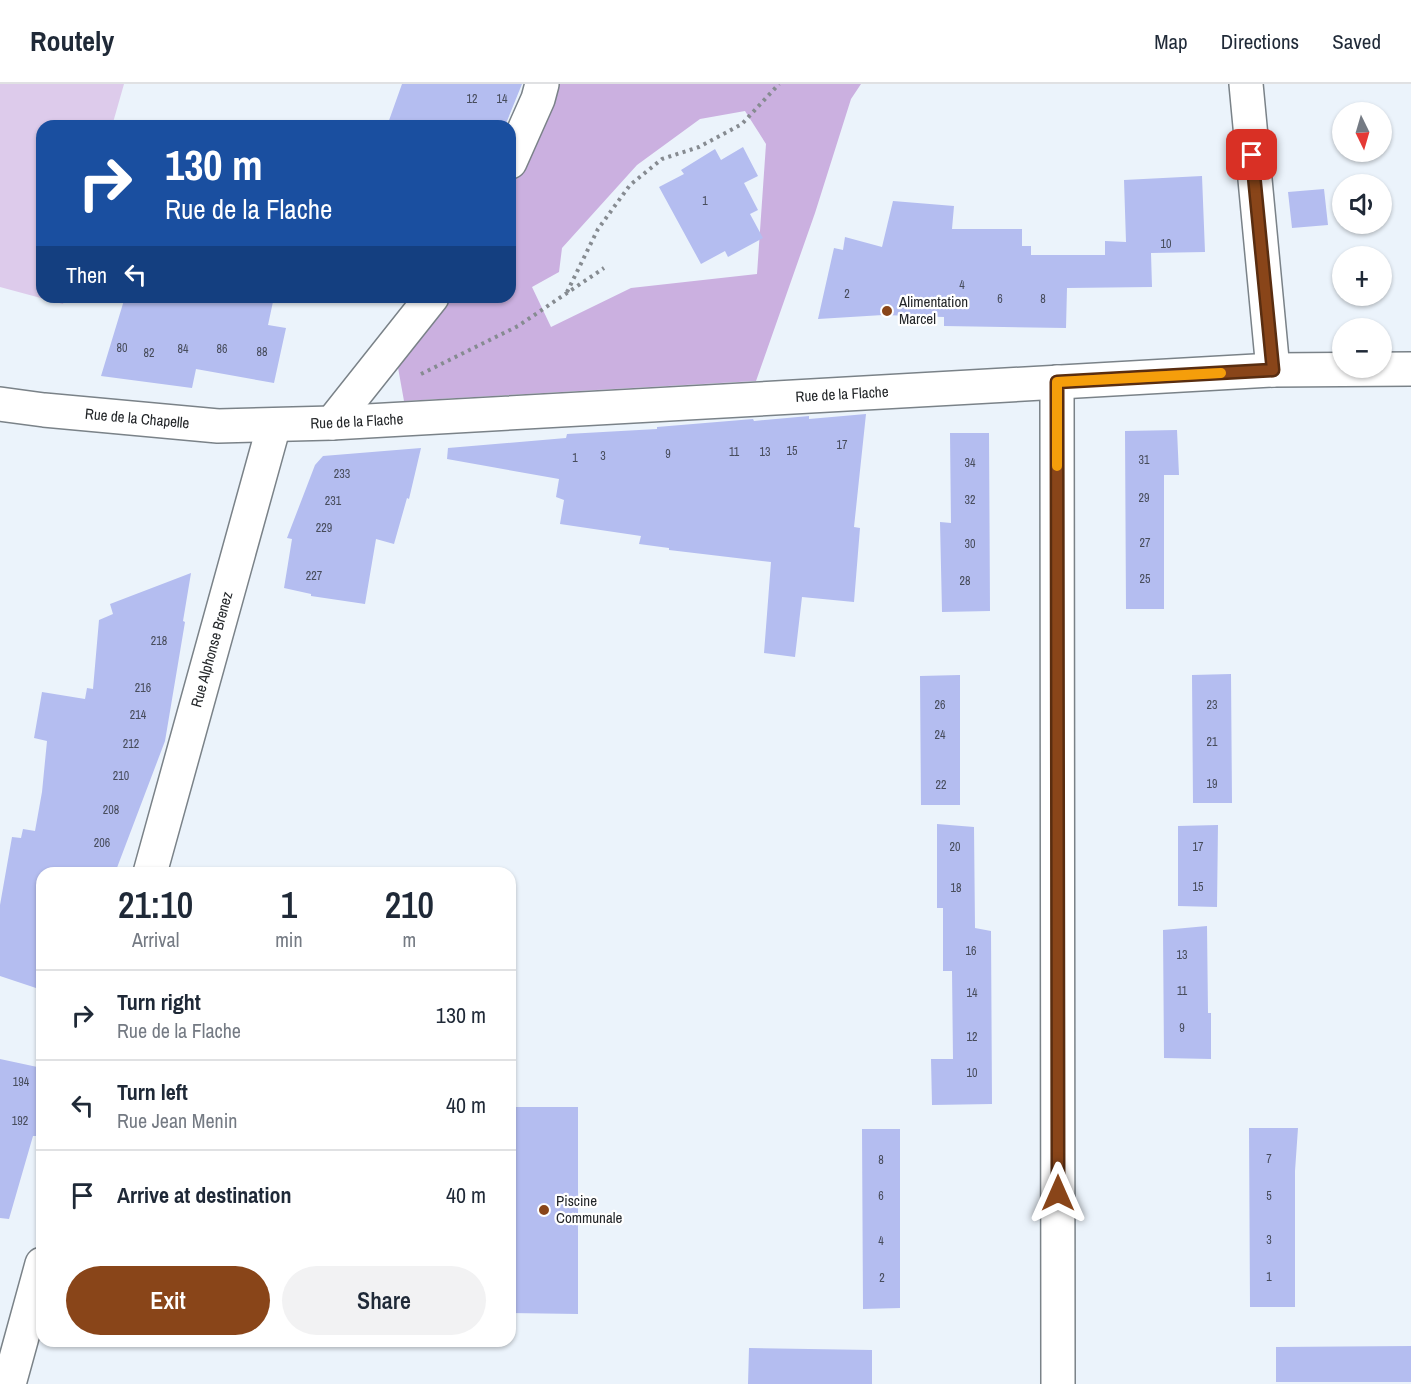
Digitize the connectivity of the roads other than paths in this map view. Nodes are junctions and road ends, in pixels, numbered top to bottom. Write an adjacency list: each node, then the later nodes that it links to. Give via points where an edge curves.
1 (542, 84): 3 (street)
2 (1246, 84): 6 (street)
3 (516, 148)
4 (427, 303): 9 (street)
5 (1411, 369): 6 (street, Rue de la Flache)
6 (1273, 370): 7 (street, Rue de la Flache)
7 (1057, 382): 9 (street, Rue de la Flache); 14 (street)
8 (0, 404): 10 (street, Rue de la Chapelle, via 218,426)
9 (332, 423): 10 (street, Rue de la Flache)
10 (274, 425): 11 (street, Rue Alphonse Brenez)
11 (152, 867)
12 (36, 1286): 13 (street)
13 (9, 1384)
14 (1058, 1384)

